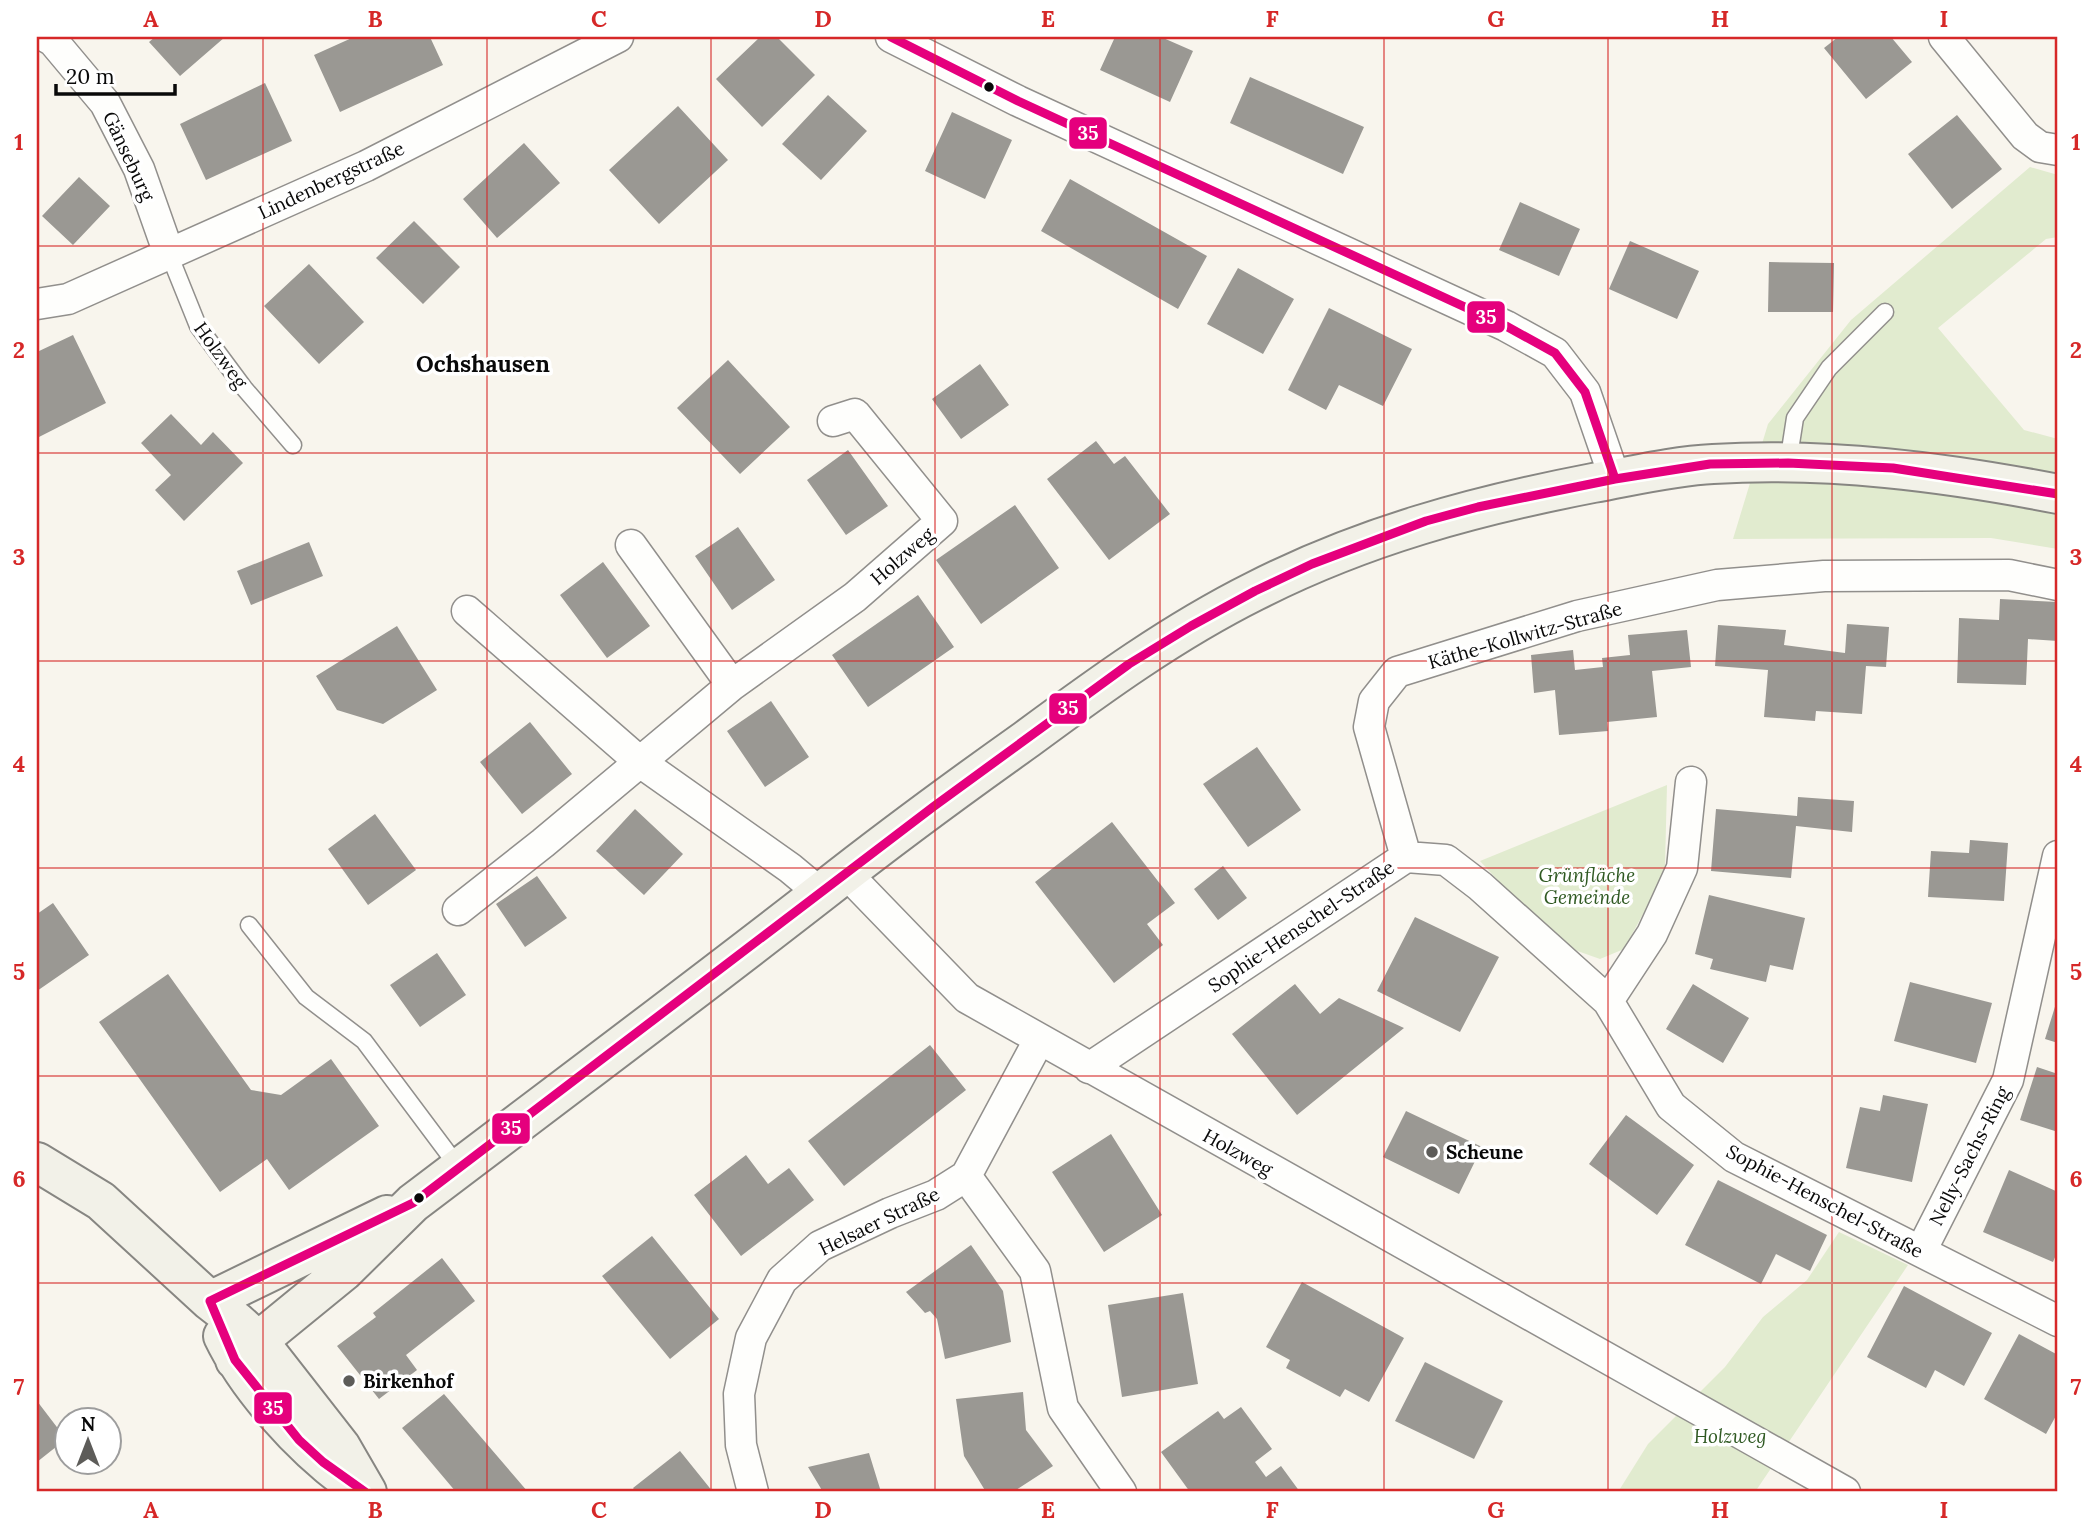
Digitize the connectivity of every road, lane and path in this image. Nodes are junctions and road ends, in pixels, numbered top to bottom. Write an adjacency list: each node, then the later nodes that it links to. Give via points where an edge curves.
1 (46, 37): 6 (street, Gänseburg, via 105,103 139,169)
2 (618, 37): 6 (street, Lindenbergstraße, via 366,166)
3 (891, 37): 12 (street, via 1555,352 1585,392)
4 (1944, 37): 5 (street, via 2025,136)
5 (2058, 150)
6 (169, 254): 7 (street, Lindenbergstraße, via 68,299); 10 (lane, Holzweg, via 198,326)
7 (37, 304)
8 (1885, 312): 11 (lane, via 1829,368 1795,418)
9 (833, 421): 17 (street, Holzweg, via 855,414 942,521 855,597)
10 (293, 445)
11 (1788, 463): 12 (main road, via 1710,464); 13 (main road, via 1893,468)
12 (1615, 479): 22 (main road, via 1426,521 1255,591 1129,664)
13 (2058, 494)
14 (631, 545): 17 (street)
15 (2058, 585): 21 (street, Käthe-Kollwitz-Straße, via 2008,575 1824,576 1717,585 1577,616 1397,672 1374,701 1369,727)
16 (467, 611): 18 (street, Holzweg)
17 (732, 685): 18 (street, Holzweg)
18 (640, 762): 22 (street, Holzweg, via 790,868); 23 (street, Holzweg)
19 (1691, 782): 25 (street, via 1682,868 1652,934)
20 (2058, 856): 32 (street, Nelly-Sachs-Ring, via 2008,1080)
21 (1406, 857): 25 (street, Sophie-Henschel-Straße, via 1446,860); 27 (street, Sophie-Henschel-Straße)
22 (833, 883): 26 (street, Holzweg, via 967,998); 29 (main road)
23 (458, 910)
24 (249, 925): 29 (lane, via 306,997 364,1041)
25 (1608, 1001): 32 (street, Sophie-Henschel-Straße, via 1671,1106 1734,1157)
26 (1039, 1040): 27 (street, Holzweg); 30 (street)
27 (1089, 1068): 39 (street, Holzweg)
28 (37, 1161): 33 (main road, via 101,1201)
29 (459, 1168): 31 (main road)
30 (967, 1176): 37 (street, Helsaer Straße, via 936,1195 820,1246 782,1280 751,1338 739,1394 741,1445); 38 (street, via 1035,1271 1063,1408)
31 (413, 1203): 33 (main road); 35 (main road, via 344,1271)
32 (1921, 1251): 34 (street, Sophie-Henschel-Straße)
33 (210, 1301): 35 (main road)
34 (2058, 1321)
35 (247, 1351): 36 (main road, via 341,1447)
36 (366, 1492)
37 (754, 1492)
38 (1121, 1492)
39 (1845, 1492)

